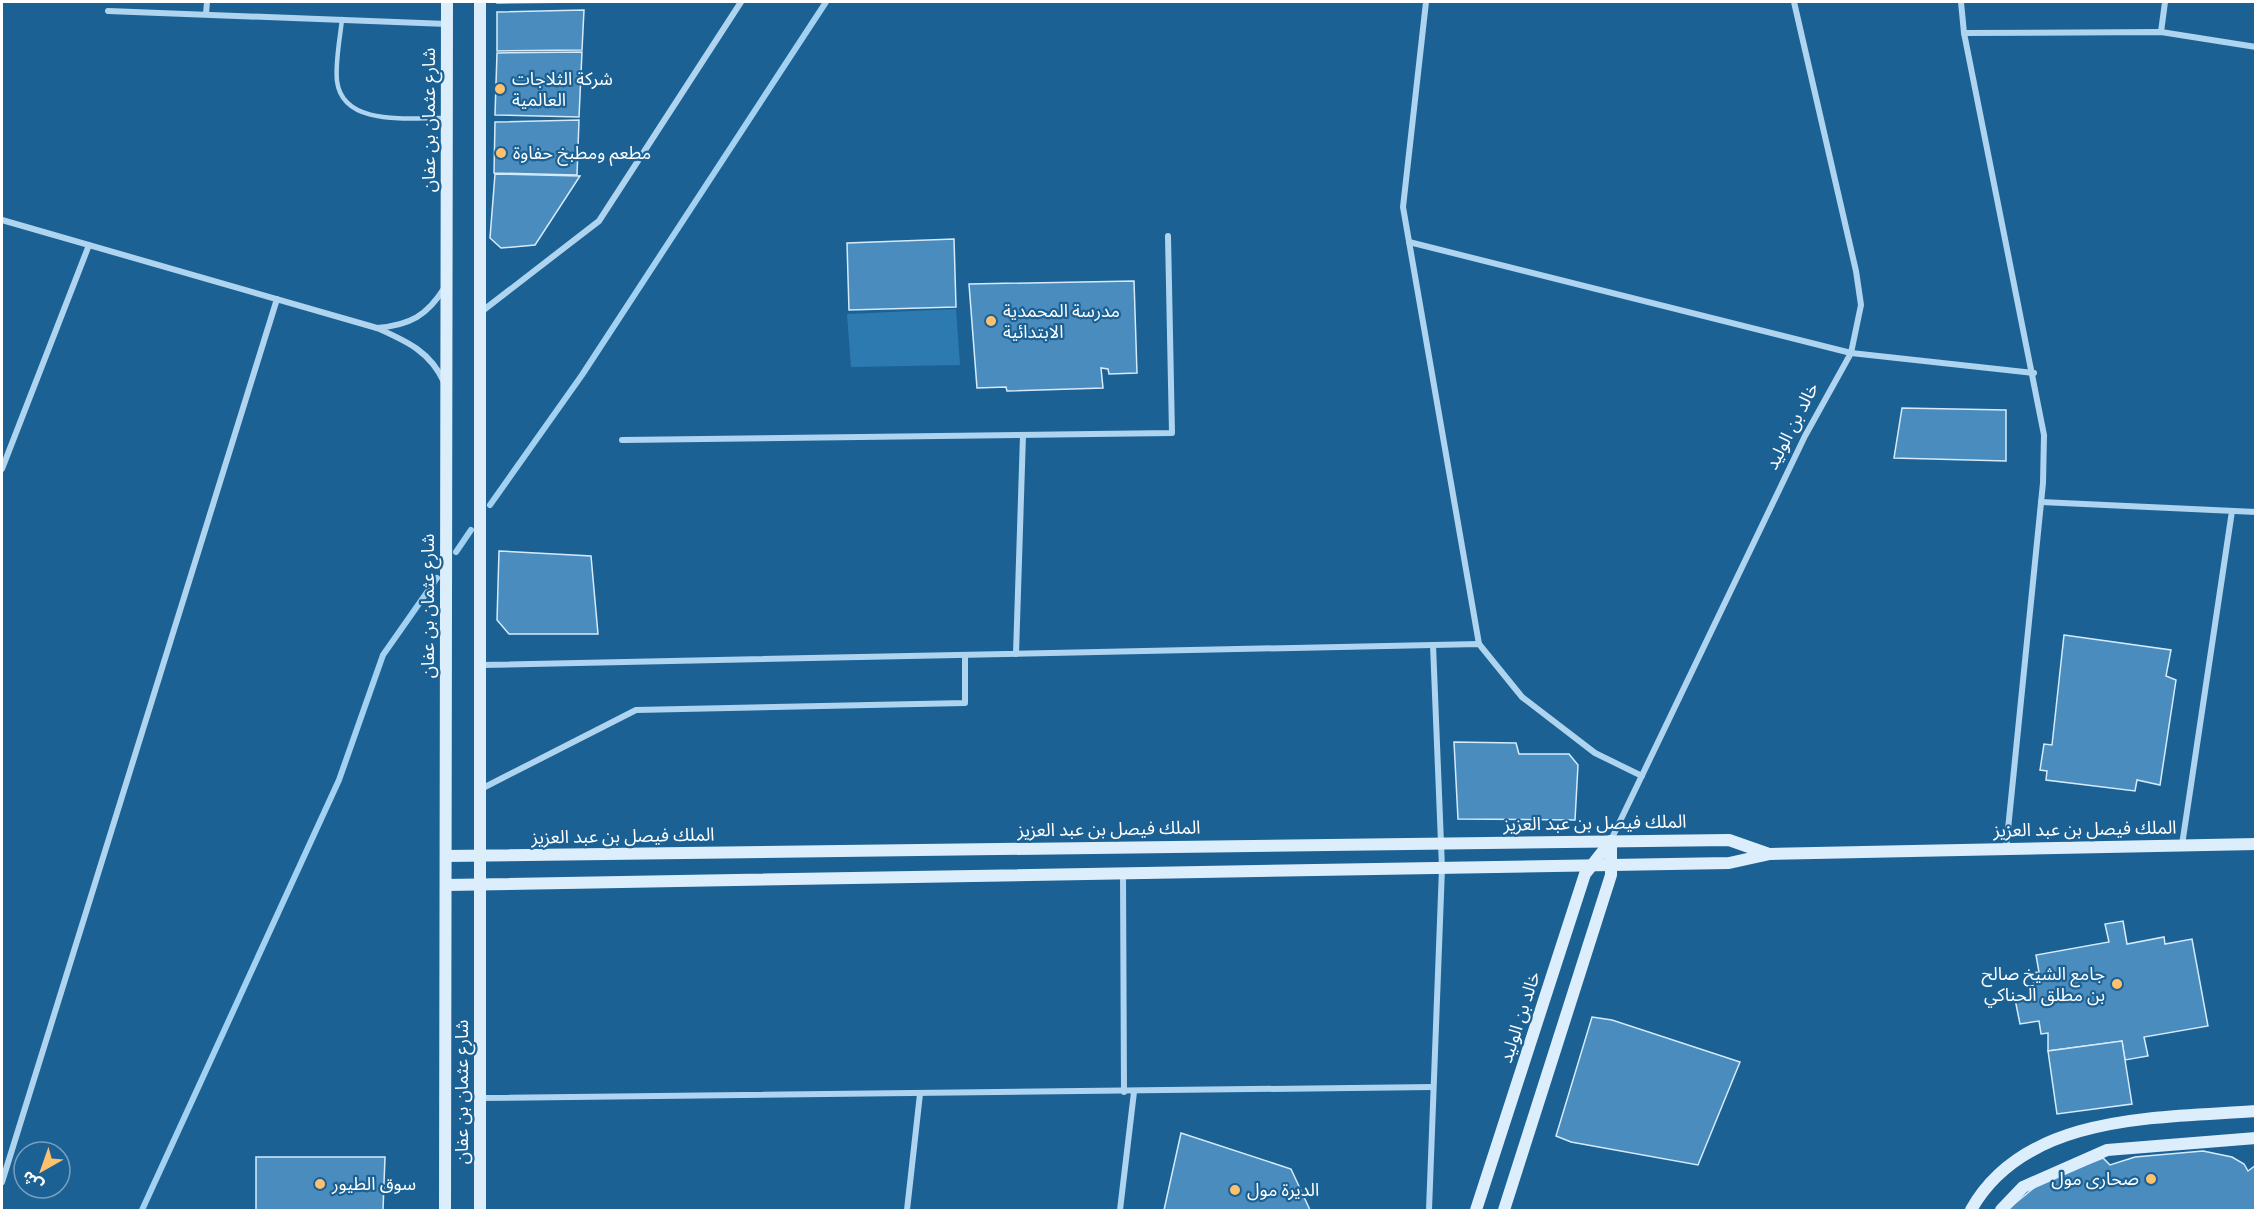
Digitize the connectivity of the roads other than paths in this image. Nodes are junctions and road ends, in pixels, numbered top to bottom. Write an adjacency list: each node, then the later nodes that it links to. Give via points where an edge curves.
1 (207, 2): 10 (street)
2 (447, 2): 12 (street, شارع عثمان بن عفان)
3 (480, 2): 23 (street, شارع عثمان بن عفان)
4 (741, 2): 23 (street, via 598,221)
5 (1426, 2): 19 (street, via 1403,207)
6 (1794, 2): 25 (street, خالد بن الوليد, via 1856,272 1861,305)
7 (1961, 2): 14 (street)
8 (2165, 2): 13 (street)
9 (108, 11): 10 (street)
10 (206, 14): 11 (street)
11 (342, 20): 12 (street); 16 (lane, via 337,82 349,105 367,116)
12 (447, 24): 16 (street, شارع عثمان بن عفان)
13 (2161, 32): 14 (street); 15 (street)
14 (1964, 33): 26 (street)
15 (2256, 47)
16 (446, 118): 21 (street, شارع عثمان بن عفان)
17 (2, 220): 20 (street)
18 (1168, 236): 28 (street, via 1172,433)
19 (1409, 242): 25 (street); 34 (street)
20 (89, 245): 22 (street); 30 (street)
21 (447, 284): 24 (street, via 435,303 403,326); 27 (street, شارع عثمان بن عفان)
22 (277, 299): 24 (street); 62 (street)
23 (480, 313): 38 (street, شارع عثمان بن عفان)
24 (377, 328): 27 (street, via 424,352 437,367)
25 (1851, 353): 26 (street); 39 (street, خالد بن الوليد, via 1805,436)
26 (2034, 373): 31 (street, via 2044,435)
27 (447, 389): 47 (street, شارع عثمان بن عفان)
28 (1023, 435): 29 (street); 36 (street)
29 (622, 440)
30 (2, 469)
31 (2041, 502): 32 (street); 45 (street)
32 (2232, 511): 33 (street); 44 (street)
33 (2256, 512)
34 (1479, 644): 35 (street); 39 (street, via 1522,697 1595,753)
35 (1433, 645): 36 (street); 42 (street)
36 (1016, 654): 37 (street)
37 (964, 655): 38 (street); 40 (street, via 965,704 636,710)
38 (481, 665): 40 (street, شارع عثمان بن عفان)
39 (1642, 776): 41 (street, خالد بن الوليد)
40 (481, 789): 48 (street, شارع عثمان بن عفان)
41 (1611, 841): 42 (street, الملك فيصل بن عبد العزيز); 46 (street, الملك فيصل بن عبد العزيز, via 1728,840); 49 (street, خالد بن الوليد); 50 (street, خالد بن الوليد)
42 (1441, 843): 48 (street, الملك فيصل بن عبد العزيز); 51 (street)
43 (2256, 844): 44 (street, الملك فيصل بن عبد العزيز)
44 (2181, 845): 45 (street, الملك فيصل بن عبد العزيز)
45 (2006, 849): 46 (street, الملك فيصل بن عبد العزيز)
46 (1770, 854): 50 (street, الملك فيصل بن عبد العزيز, via 1729,863)
47 (446, 856): 48 (street, الملك فيصل بن عبد العزيز); 53 (street, شارع عثمان بن عفان)
48 (481, 856): 54 (street, شارع عثمان بن عفان)
49 (1591, 865): 50 (street, الملك فيصل بن عبد العزيز); 51 (street, الملك فيصل بن عبد العزيز); 68 (street, خالد بن الوليد)
50 (1611, 865): 69 (street, خالد بن الوليد)
51 (1442, 868): 52 (street, الملك فيصل بن عبد العزيز); 55 (street)
52 (1123, 874): 54 (street, الملك فيصل بن عبد العزيز); 56 (street)
53 (446, 885): 54 (street, الملك فيصل بن عبد العزيز); 63 (street, شارع عثمان بن عفان)
54 (481, 885): 59 (street, شارع عثمان بن عفان)
55 (1433, 1087): 57 (street); 67 (street)
56 (1124, 1092): 57 (street); 58 (street)
57 (1134, 1092): 66 (street)
58 (920, 1094): 59 (street); 65 (street)
59 (480, 1098): 64 (street, شارع عثمان بن عفان)
60 (2256, 1111): 70 (street, via 2140,1121 2047,1142 2010,1163)
61 (2256, 1138): 71 (street, via 2107,1150 2023,1186)
62 (2, 1182)
63 (446, 1210)
64 (480, 1210)
65 (907, 1210)
66 (1120, 1210)
67 (1430, 1210)
68 (1476, 1210)
69 (1504, 1210)
70 (1971, 1210)
71 (2001, 1210)

